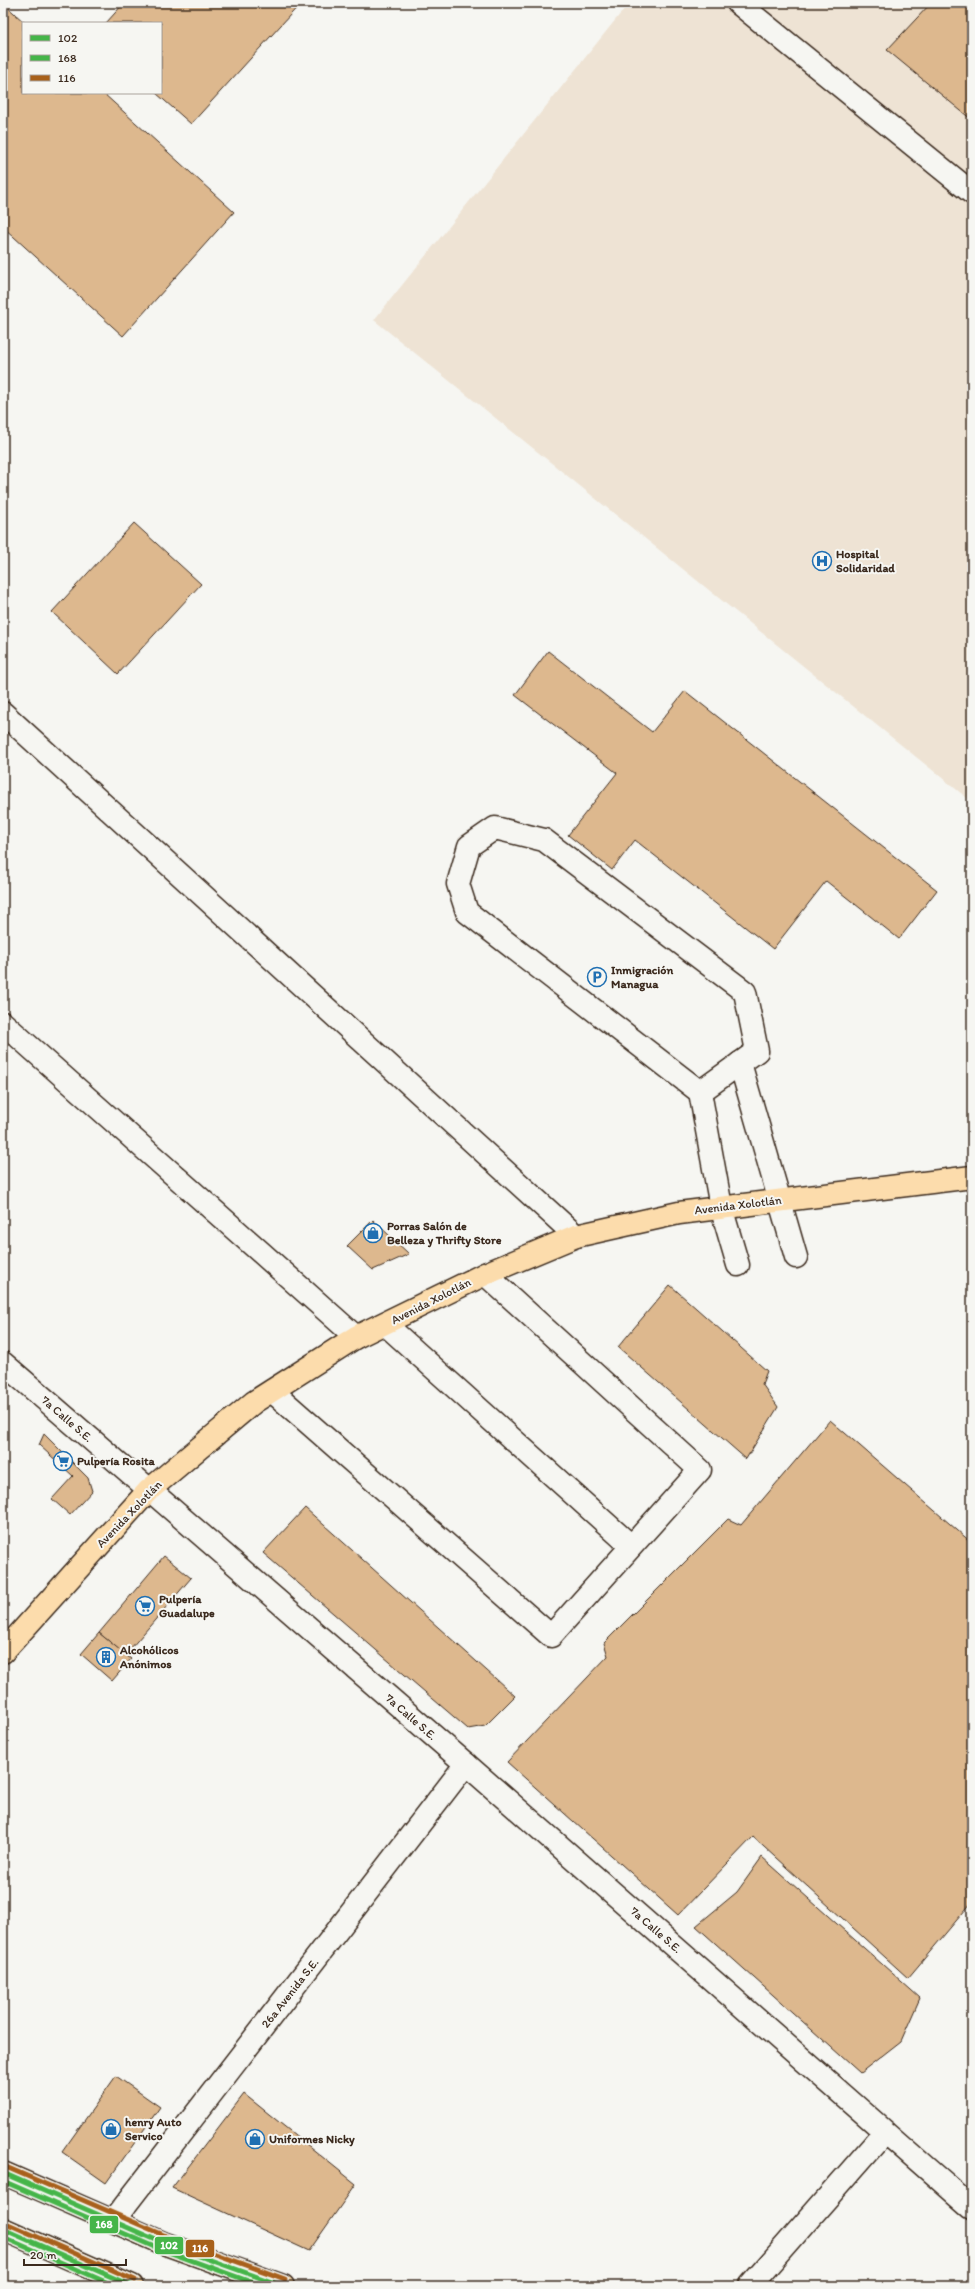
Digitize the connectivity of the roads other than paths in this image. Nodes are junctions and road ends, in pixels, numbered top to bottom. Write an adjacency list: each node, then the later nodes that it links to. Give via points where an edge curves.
1 (738, 3): 2 (street)
2 (972, 193)
3 (3, 713): 10 (street)
4 (3, 1023): 15 (street)
5 (740, 1063): 6 (street); 6 (street, via 757,1051 746,992 544,840 495,828 469,846 458,884 467,912); 8 (street)
6 (700, 1092): 9 (street)
7 (972, 1177): 8 (main road, Avenida Xolotlán)
8 (780, 1200): 9 (main road, Avenida Xolotlán); 11 (street)
9 (721, 1207): 10 (main road, Avenida Xolotlán, via 679,1213); 12 (street)
10 (576, 1236): 13 (main road, Avenida Xolotlán)
11 (796, 1257)
12 (738, 1265)
13 (485, 1274): 14 (main road, Avenida Xolotlán); 19 (street, via 700,1470)
14 (385, 1324): 15 (main road, Avenida Xolotlán); 19 (street)
15 (356, 1336): 17 (main road, Avenida Xolotlán)
16 (3, 1363): 18 (street, 7a Calle S.E.)
17 (272, 1391): 18 (main road, Avenida Xolotlán, via 254,1402); 19 (street, via 551,1636)
18 (148, 1490): 20 (main road, Avenida Xolotlán); 21 (street, 7a Calle S.E.)
19 (631, 1546)
20 (3, 1652)
21 (466, 1764): 22 (street, 7a Calle S.E.); 25 (street, 26a Avenida S.E.)
22 (885, 2132): 24 (street, 7a Calle S.E.); 29 (street)
23 (3, 2173): 25 (main road)
24 (972, 2208)
25 (113, 2221): 28 (main road, via 163,2243)
26 (3, 2229): 27 (main road)
27 (132, 2286)
28 (283, 2286)
29 (750, 2286)

